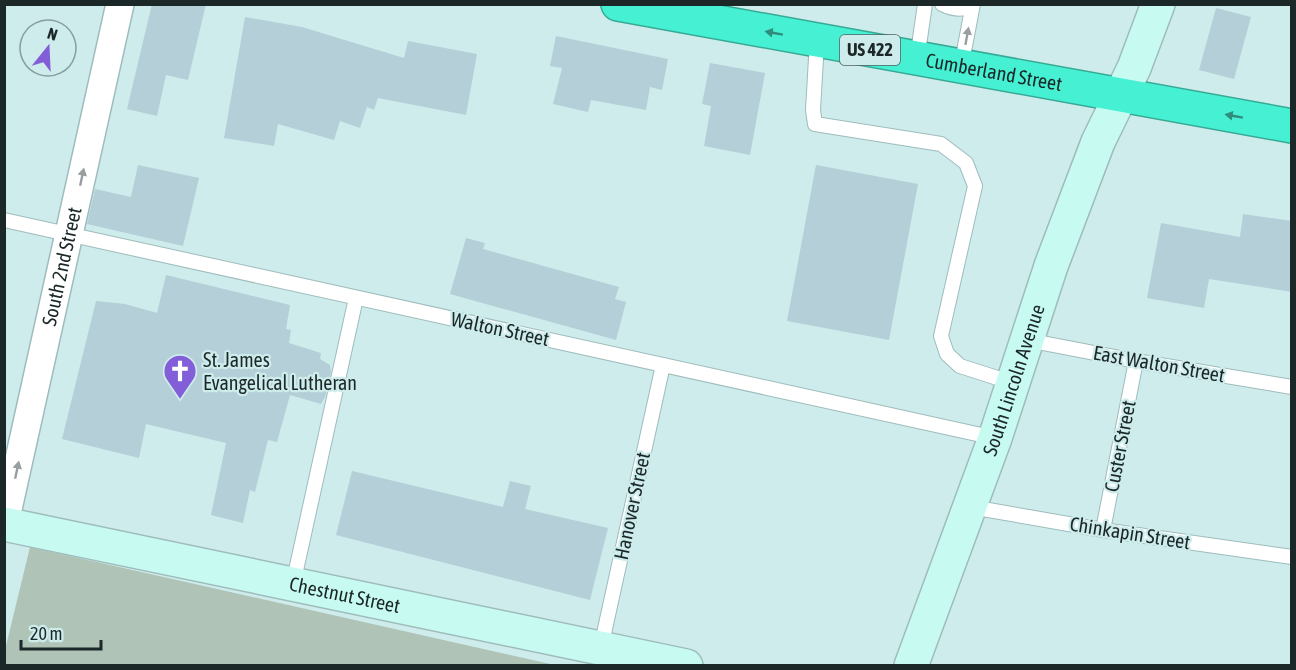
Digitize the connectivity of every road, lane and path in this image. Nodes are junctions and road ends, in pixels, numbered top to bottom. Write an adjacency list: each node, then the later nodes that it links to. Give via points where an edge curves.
1 (120, 4): 13 (street, South 2nd Street, one-way to 1)
2 (618, 4): 7 (highway, Cumberland Street / US 422, one-way to 2)
3 (926, 4): 8 (lane)
4 (942, 4): 6 (lane, via 965,9)
5 (1158, 4): 10 (main road, South Lincoln Avenue)
6 (973, 5): 9 (lane, one-way to 6)
7 (817, 41): 8 (highway, Cumberland Street / US 422); 18 (lane, via 815,124 941,144 966,163 975,186 941,336 947,354 960,366)
8 (917, 59): 9 (highway, Cumberland Street / US 422)
9 (961, 67): 10 (highway, Cumberland Street / US 422)
10 (1121, 96): 11 (highway, US 422, one-way to 10); 15 (main road, South Lincoln Avenue, via 1098,142)
11 (1292, 126)
12 (4, 220): 13 (lane, Walton Street)
13 (69, 234): 14 (lane, Walton Street); 22 (street, South 2nd Street, one-way to 13)
14 (356, 297): 17 (lane, Walton Street); 25 (lane)
15 (1027, 340): 16 (lane, East Walton Street); 18 (main road, South Lincoln Avenue)
16 (1136, 361): 19 (lane, East Walton Street); 23 (lane, Custer Street)
17 (663, 365): 20 (lane, Walton Street); 26 (lane, Hanover Street)
18 (1013, 383): 20 (main road, South Lincoln Avenue)
19 (1292, 387)
20 (994, 438): 21 (main road, South Lincoln Avenue)
21 (969, 507): 23 (lane, Chinkapin Street); 28 (main road, South Lincoln Avenue)
22 (5, 525): 25 (main road, Chestnut Street)
23 (1103, 530): 24 (lane, Chinkapin Street)
24 (1292, 557)
25 (293, 584): 26 (main road, Chestnut Street)
26 (601, 647): 27 (main road, Chestnut Street)
27 (686, 666)
28 (911, 666)

